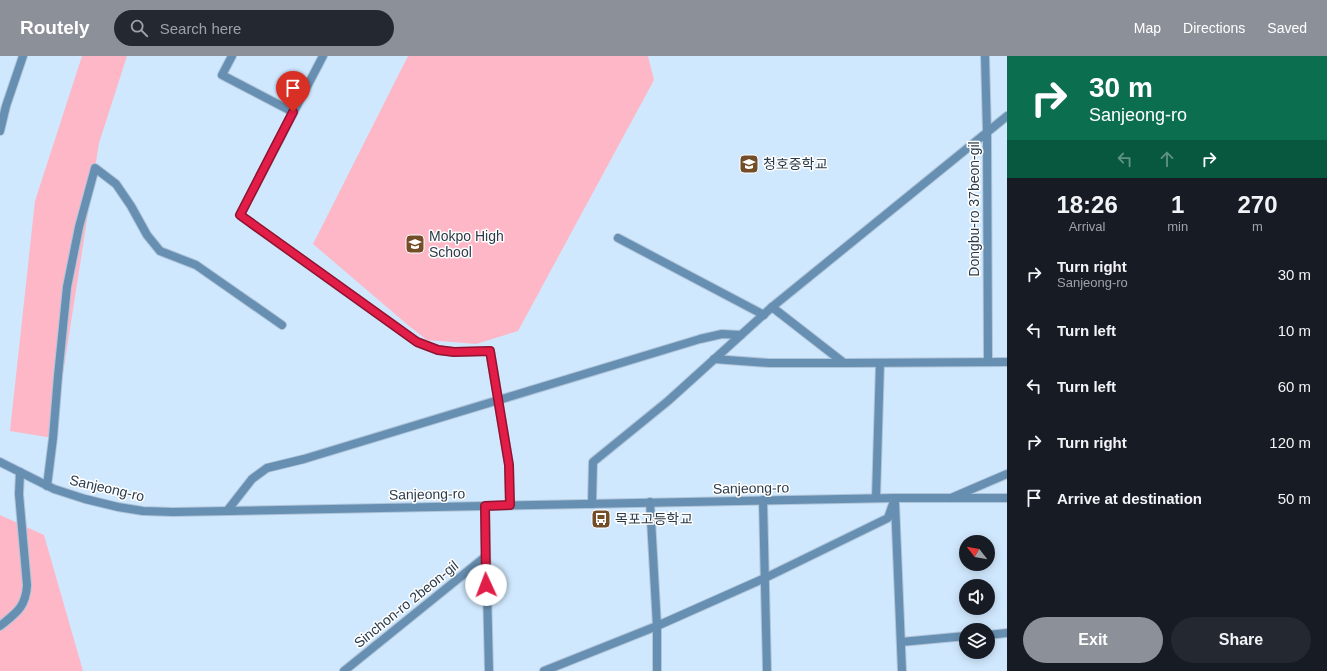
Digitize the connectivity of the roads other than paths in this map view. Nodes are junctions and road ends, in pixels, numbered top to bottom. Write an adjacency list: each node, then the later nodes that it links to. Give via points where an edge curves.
1 (23, 56): 7 (street)
2 (232, 56): 5 (street, via 222,75)
3 (323, 56): 5 (street)
4 (985, 56): 8 (street, Dongbu-ro 37beon-gil)
5 (293, 112): 19 (street, via 240,215 417,342 438,350 454,352 490,351)
6 (1007, 116): 8 (street)
7 (0, 131)
8 (987, 132): 10 (street); 15 (street, Dongbu-ro 37beon-gil)
9 (618, 238): 11 (street)
10 (772, 308): 11 (street); 17 (street)
11 (764, 315): 13 (street)
12 (282, 325): 23 (street, via 196,265 160,251 147,235 116,184 95,168 79,227 67,287)
13 (741, 335): 14 (street); 19 (street, via 722,334 700,339)
14 (714, 359): 17 (street, via 769,363); 30 (street, via 668,402 593,462)
15 (988, 362): 16 (street); 18 (street)
16 (1007, 362)
17 (844, 363): 18 (street)
18 (880, 363): 24 (street)
19 (498, 399): 31 (street, via 509,465); 33 (street, via 268,468 252,479)
20 (0, 462): 21 (street, Sanjeong-ro)
21 (20, 472): 23 (street, Sanjeong-ro); 36 (street, via 19,494 26,596 18,611)
22 (1007, 474): 26 (street)
23 (47, 486): 33 (street, Sanjeong-ro, via 85,499 143,511)
24 (876, 498): 25 (street, Sanjeong-ro); 28 (street, Sanjeong-ro)
25 (895, 498): 26 (street, Sanjeong-ro); 35 (street, via 888,518); 41 (street)
26 (951, 498): 27 (street, Sanjeong-ro)
27 (1007, 498)
28 (763, 500): 29 (street, Sanjeong-ro); 35 (street)
29 (650, 502): 30 (street, Sanjeong-ro); 37 (street)
30 (592, 504): 31 (street, Sanjeong-ro)
31 (510, 505): 32 (street, Sanjeong-ro)
32 (485, 506): 33 (street, Sanjeong-ro); 34 (street)
33 (227, 511)
34 (485, 557): 42 (street, Sinchon-ro 2beon-gil); 43 (street)
35 (765, 578): 37 (street); 46 (street)
36 (0, 626)
37 (657, 626): 44 (street); 45 (street)
38 (1007, 633): 39 (street)
39 (995, 634)
40 (959, 637): 41 (street)
41 (901, 642): 47 (street)
42 (344, 671)
43 (489, 671)
44 (544, 671)
45 (657, 671)
46 (767, 671)
47 (902, 671)

